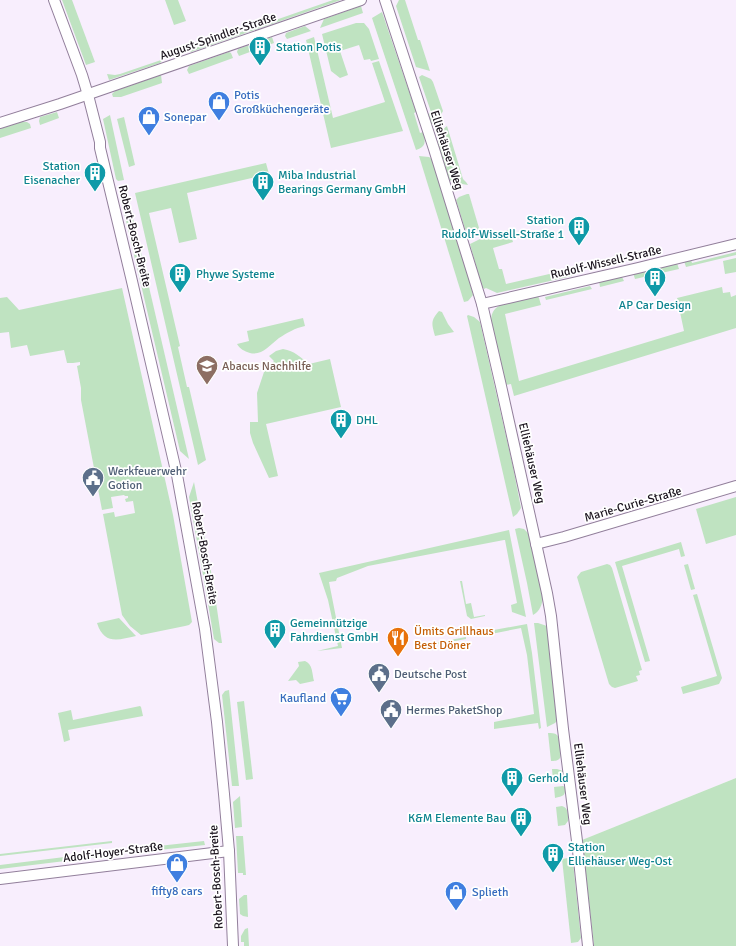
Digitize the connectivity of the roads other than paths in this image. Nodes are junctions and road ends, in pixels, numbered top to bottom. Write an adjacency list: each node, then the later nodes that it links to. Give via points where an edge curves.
1 (49, 0): 5 (street, Robert-Bosch-Breite)
2 (54, 0): 5 (street, Robert-Bosch-Breite, via 82,75)
3 (361, 0): 5 (street, August-Spindler-Straße)
4 (385, 0): 8 (street, Elliehäuser Weg)
5 (86, 95): 6 (street, August-Spindler-Straße); 11 (street, Robert-Bosch-Breite, via 132,278 192,552 214,700)
6 (0, 124)
7 (736, 244): 8 (street, Rudolf-Wissell-Straße)
8 (482, 304): 10 (street, Elliehäuser Weg)
9 (736, 486): 10 (street, Marie-Curie-Straße)
10 (536, 544): 14 (street, Elliehäuser Weg, via 551,616)
11 (229, 851): 12 (street, Adolf-Hoyer-Straße); 13 (street, Robert-Bosch-Breite)
12 (0, 879)
13 (233, 946)
14 (588, 946)

